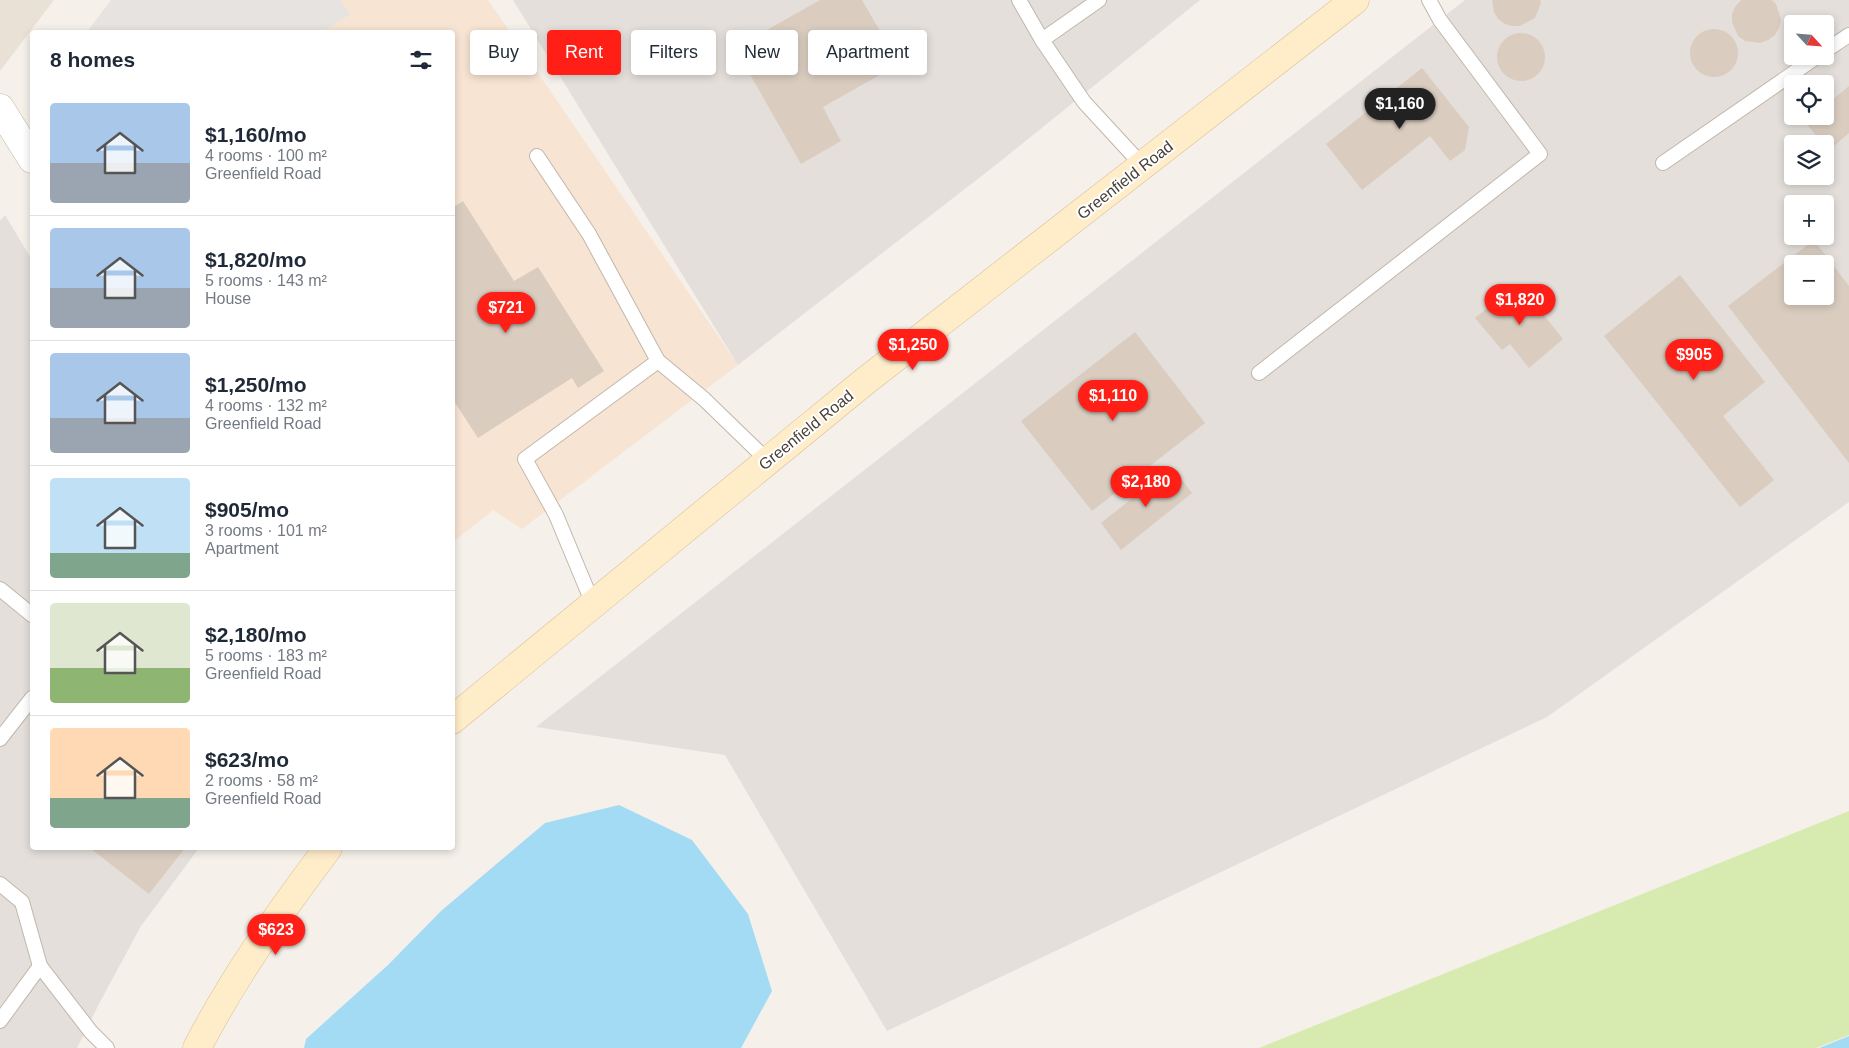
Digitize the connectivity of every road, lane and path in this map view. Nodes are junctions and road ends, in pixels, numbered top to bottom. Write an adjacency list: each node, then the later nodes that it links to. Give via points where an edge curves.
1 (1019, 0): 6 (lane)
2 (1099, 0): 6 (lane)
3 (1355, 0): 13 (main road, Greenfield Road)
4 (1429, 0): 15 (lane, via 1440,20 1540,154)
5 (1849, 35): 7 (lane)
6 (1042, 40): 13 (lane, via 1084,102)
7 (1834, 45)
8 (1805, 65): 12 (lane)
9 (0, 108): 10 (street)
10 (30, 156)
11 (537, 156): 14 (lane, via 589,234)
12 (1663, 163)
13 (1143, 166): 16 (main road, Greenfield Road, via 864,382)
14 (658, 362): 16 (lane, via 704,399); 18 (lane, via 524,459 556,515)
15 (1259, 372)
16 (768, 461): 18 (main road, Greenfield Road)
17 (0, 590): 19 (lane)
18 (593, 604): 21 (main road, Greenfield Road)
19 (30, 613)
20 (30, 701): 22 (lane)
21 (455, 718)
22 (0, 739)
23 (327, 850): 28 (main road, via 269,927)
24 (0, 884): 25 (lane, via 22,902)
25 (40, 966): 26 (lane); 27 (lane)
26 (0, 1020)
27 (107, 1048)
28 (197, 1048)

